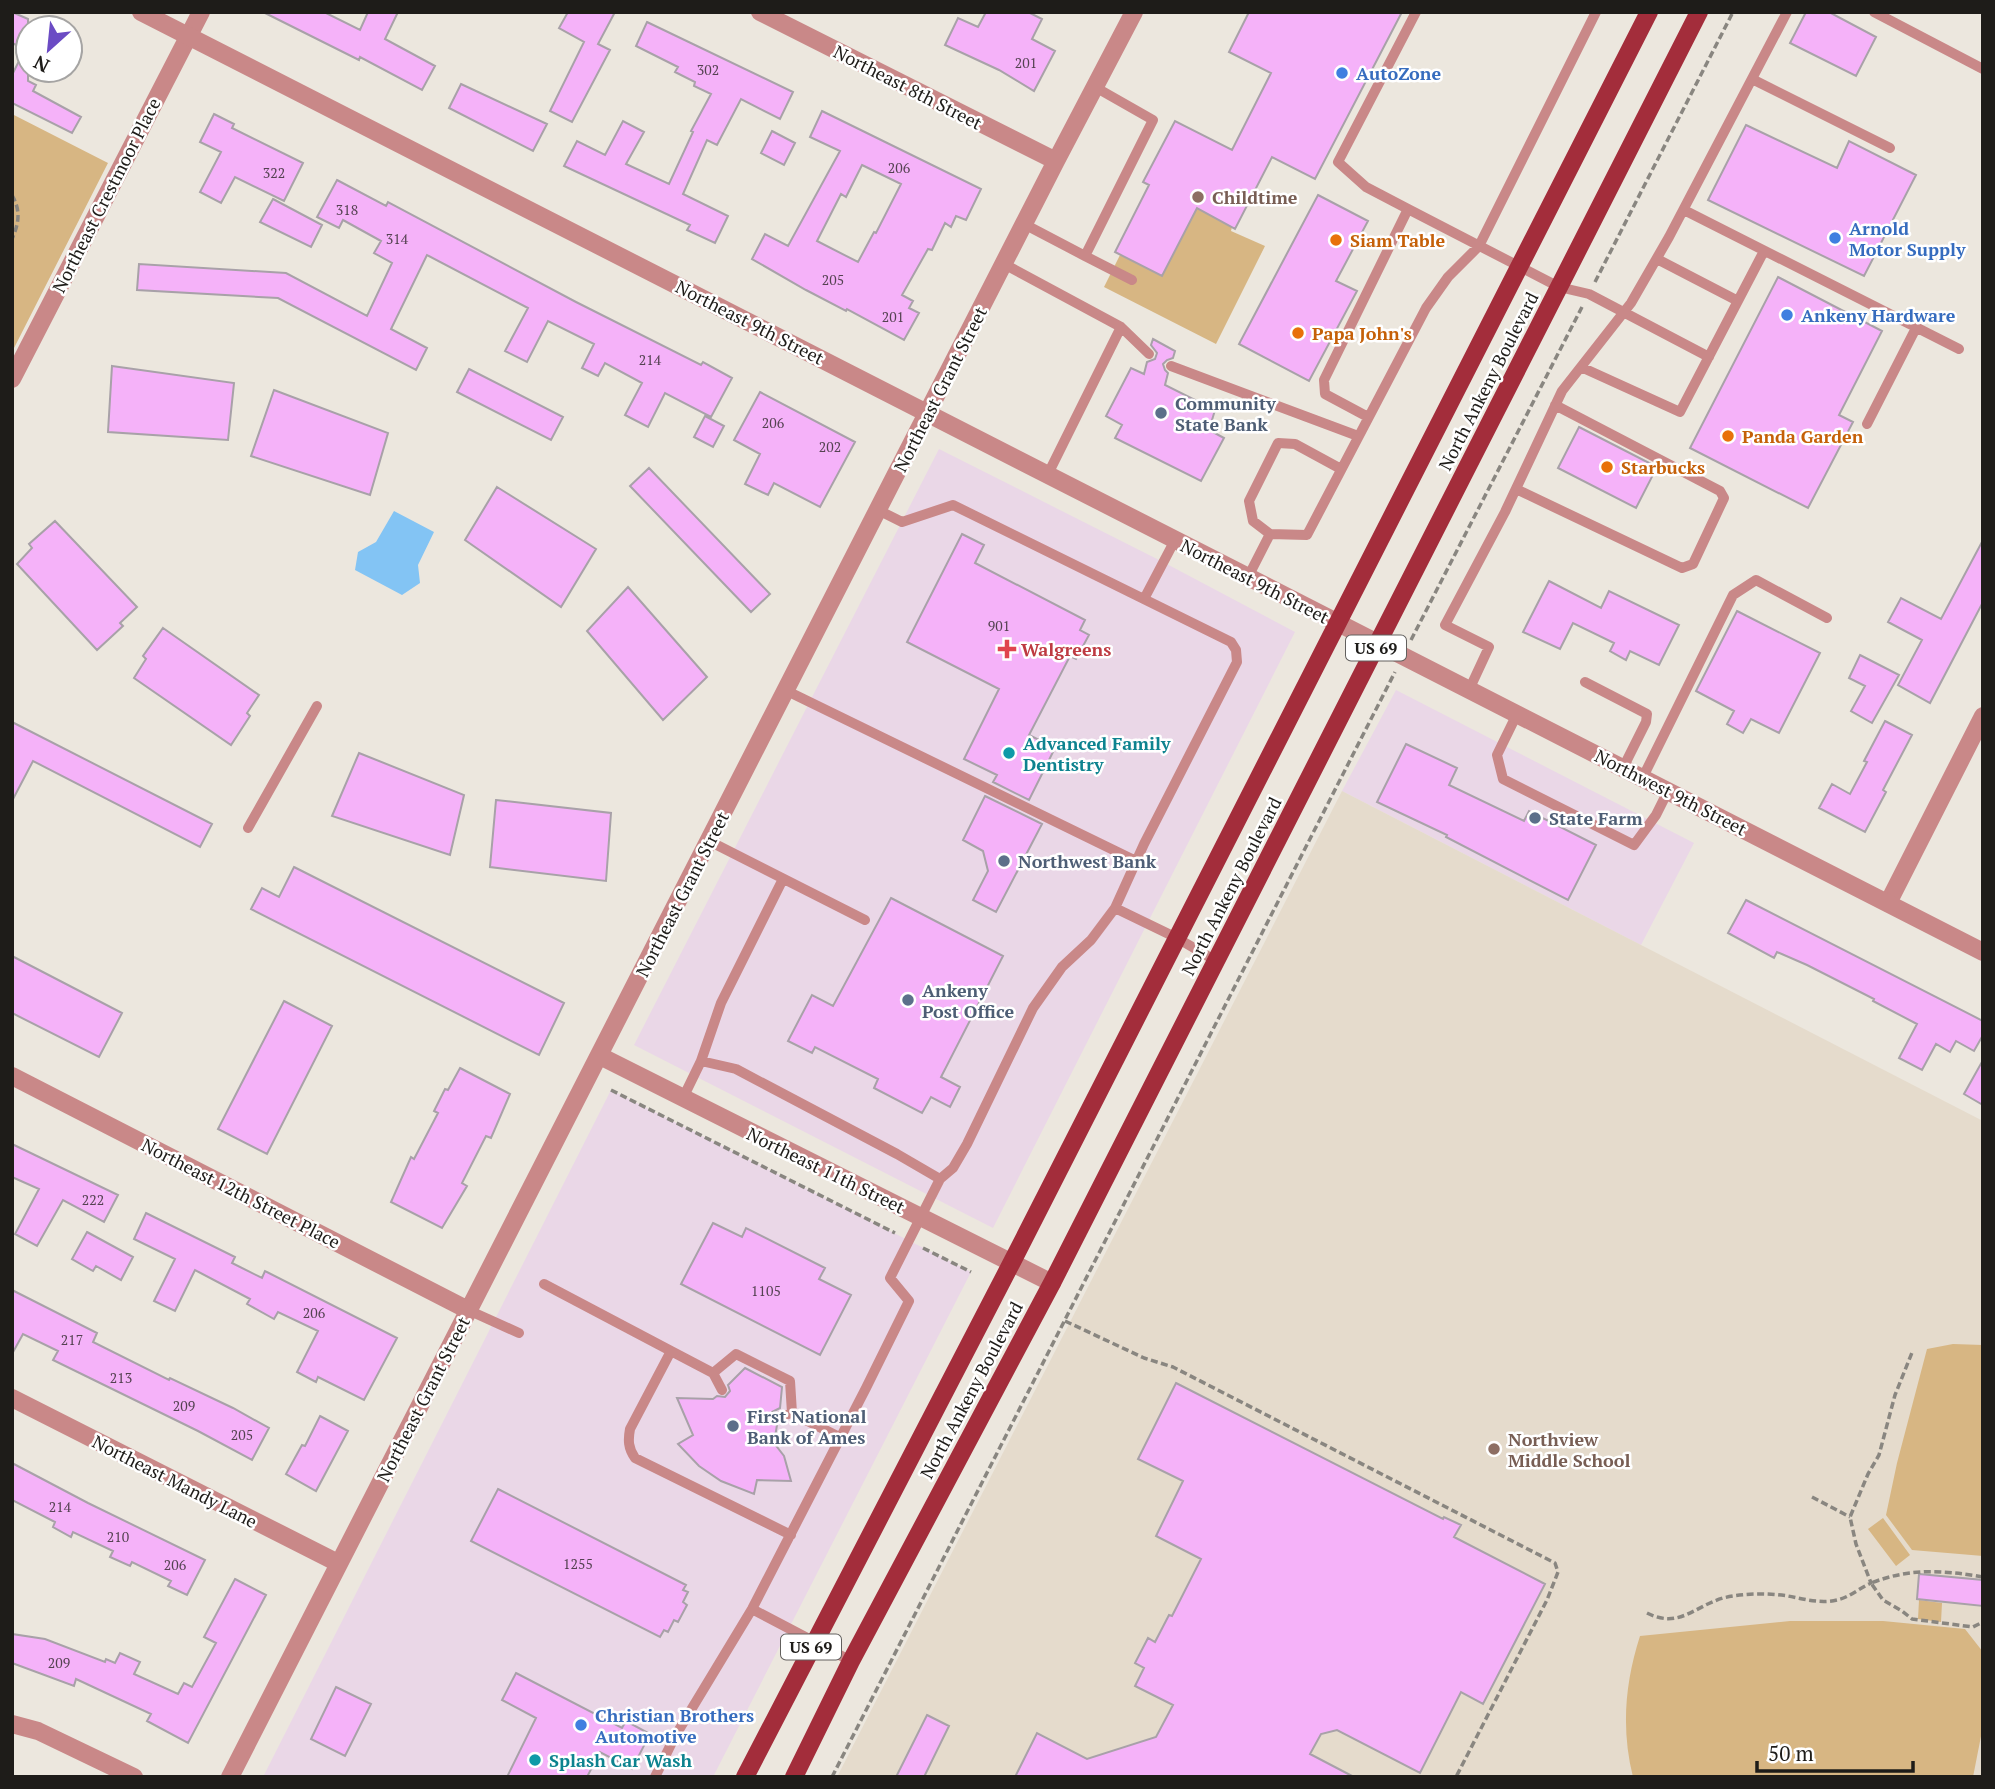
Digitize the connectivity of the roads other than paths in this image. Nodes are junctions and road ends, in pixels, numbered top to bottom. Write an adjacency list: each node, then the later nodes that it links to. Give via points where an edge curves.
1 (141, 12): 11 (street, Northeast 9th Street)
2 (201, 12): 11 (street, Northeast Crestmoor Place)
3 (760, 12): 16 (street, Northeast 8th Street)
4 (1134, 12): 14 (street, Northeast Grant Street)
5 (1416, 12): 17 (lane, via 1338,162 1366,187)
6 (1596, 12): 20 (lane)
7 (1649, 12): 25 (main road, North Ankeny Boulevard / US 69)
8 (1699, 12): 27 (main road, North Ankeny Boulevard / US 69)
9 (1787, 12): 13 (lane)
10 (1874, 12): 12 (lane)
11 (188, 36): 37 (street, Northeast Crestmoor Place); 39 (street, Northeast 9th Street)
12 (1983, 69)
13 (1752, 79): 15 (lane); 18 (lane)
14 (1095, 87): 16 (street, Northeast Grant Street); 22 (lane, via 1153,120)
15 (1890, 148)
16 (1056, 161): 19 (street, Northeast Grant Street)
17 (1408, 209): 20 (lane); 40 (lane, via 1324,380 1325,394)
18 (1684, 209): 21 (lane); 23 (lane)
19 (1024, 224): 22 (lane); 24 (street, Northeast Grant Street)
20 (1479, 246): 25 (lane); 40 (lane, via 1426,308)
21 (1764, 251): 28 (lane); 31 (lane)
22 (1085, 256): 26 (lane)
23 (1657, 259): 28 (lane); 29 (lane)
24 (1004, 264): 30 (lane); 39 (street, Northeast Grant Street)
25 (1518, 266): 27 (lane); 52 (main road, North Ankeny Boulevard / US 69)
26 (1132, 280)
27 (1559, 287): 29 (lane, via 1589,293); 54 (main road, North Ankeny Boulevard / US 69)
28 (1738, 301): 34 (lane)
29 (1624, 312): 34 (lane); 36 (lane)
30 (1121, 327): 33 (lane); 44 (lane)
31 (1916, 328): 32 (lane); 41 (lane)
32 (1959, 349)
33 (1149, 354)
34 (1709, 357): 36 (lane, via 1680,412)
35 (1171, 366): 42 (lane)
36 (1581, 367): 38 (lane)
37 (12, 379)
38 (1555, 405): 45 (lane); 45 (lane, via 1720,491 1724,498 1693,564 1682,568)
39 (928, 412): 44 (street, Northeast 9th Street); 46 (street, Northeast Grant Street)
40 (1368, 417): 42 (lane)
41 (1867, 424)
42 (1358, 436): 43 (lane)
43 (1341, 469): 47 (lane, via 1307,535); 47 (lane, via 1295,444 1278,443 1249,501 1253,521)
44 (1048, 474): 48 (street, Northeast 9th Street)
45 (1517, 489): 57 (lane, via 1446,625 1489,647)
46 (878, 510): 50 (lane, via 902,522 953,505); 56 (street, Northeast Grant Street)
47 (1270, 534): 49 (lane)
48 (1175, 540): 49 (street, Northeast 9th Street); 50 (lane)
49 (1248, 577): 52 (street, Northeast 9th Street)
50 (1144, 598): 66 (lane, via 1231,642 1237,662)
51 (1827, 618): 62 (lane, via 1756,580 1733,595)
52 (1337, 624): 53 (street, Northeast 9th Street); 71 (main road, North Ankeny Boulevard / US 69)
53 (1358, 634): 54 (street, Northwest 9th Street)
54 (1378, 644): 57 (street, Northwest 9th Street); 73 (main road, North Ankeny Boulevard / US 69)
55 (1585, 682): 61 (lane, via 1647,713)
56 (785, 690): 65 (street, Northeast Grant Street); 66 (lane)
57 (1469, 690): 59 (street, Northwest 9th Street)
58 (317, 706): 64 (lane)
59 (1517, 714): 61 (street, Northwest 9th Street); 63 (lane, via 1497,755 1503,779 1634,845)
60 (1983, 716): 68 (street)
61 (1623, 768): 62 (street, Northwest 9th Street)
62 (1643, 778): 63 (street, Northwest 9th Street)
63 (1668, 791): 68 (street, Northwest 9th Street)
64 (248, 828)
65 (709, 841): 67 (lane); 74 (street, Northeast Grant Street)
66 (1136, 861): 69 (lane)
67 (783, 879): 70 (lane); 75 (lane, via 721,1003)
68 (1888, 903): 72 (street, Northwest 9th Street)
69 (1115, 908): 71 (lane); 78 (lane, via 1091,940 1062,967 1033,1008 967,1144 953,1168)
70 (865, 920)
71 (1177, 938): 73 (lane); 80 (main road, North Ankeny Boulevard / US 69)
72 (1983, 952)
73 (1216, 961): 81 (main road, North Ankeny Boulevard / US 69)
74 (600, 1056): 77 (street, Northeast 11th Street); 83 (street, Northeast Grant Street)
75 (701, 1062): 77 (lane); 78 (lane, via 736,1069)
76 (12, 1076): 83 (street, Northeast 12th Street Place)
77 (683, 1098): 79 (street, Northeast 11th Street)
78 (940, 1179): 79 (lane)
79 (920, 1216): 80 (street, Northeast 11th Street); 91 (lane, via 890,1278 909,1301)
80 (1012, 1262): 81 (street, Northeast 11th Street); 95 (main road, North Ankeny Boulevard / US 69)
81 (1052, 1283): 96 (main road, North Ankeny Boulevard / US 69)
82 (544, 1284): 85 (lane)
83 (468, 1310): 84 (lane); 93 (street, Northeast Grant Street)
84 (519, 1333)
85 (671, 1351): 86 (lane); 92 (lane, via 630,1429 630,1452)
86 (713, 1373): 87 (lane); 89 (lane, via 736,1354 747,1359 790,1381)
87 (722, 1390)
88 (12, 1398): 93 (street, Northeast Mandy Lane)
89 (792, 1413): 90 (lane); 91 (lane)
90 (778, 1417)
91 (841, 1438): 92 (lane)
92 (791, 1535): 94 (lane)
93 (338, 1563): 99 (street, Northeast Grant Street)
94 (752, 1609): 95 (lane); 100 (lane)
95 (814, 1641): 96 (lane); 101 (main road, North Ankeny Boulevard / US 69)
96 (851, 1661): 102 (main road, North Ankeny Boulevard / US 69)
97 (12, 1724): 98 (street, via 38,1731)
98 (134, 1777)
99 (230, 1777)
100 (655, 1777)
101 (745, 1777)
102 (794, 1777)

